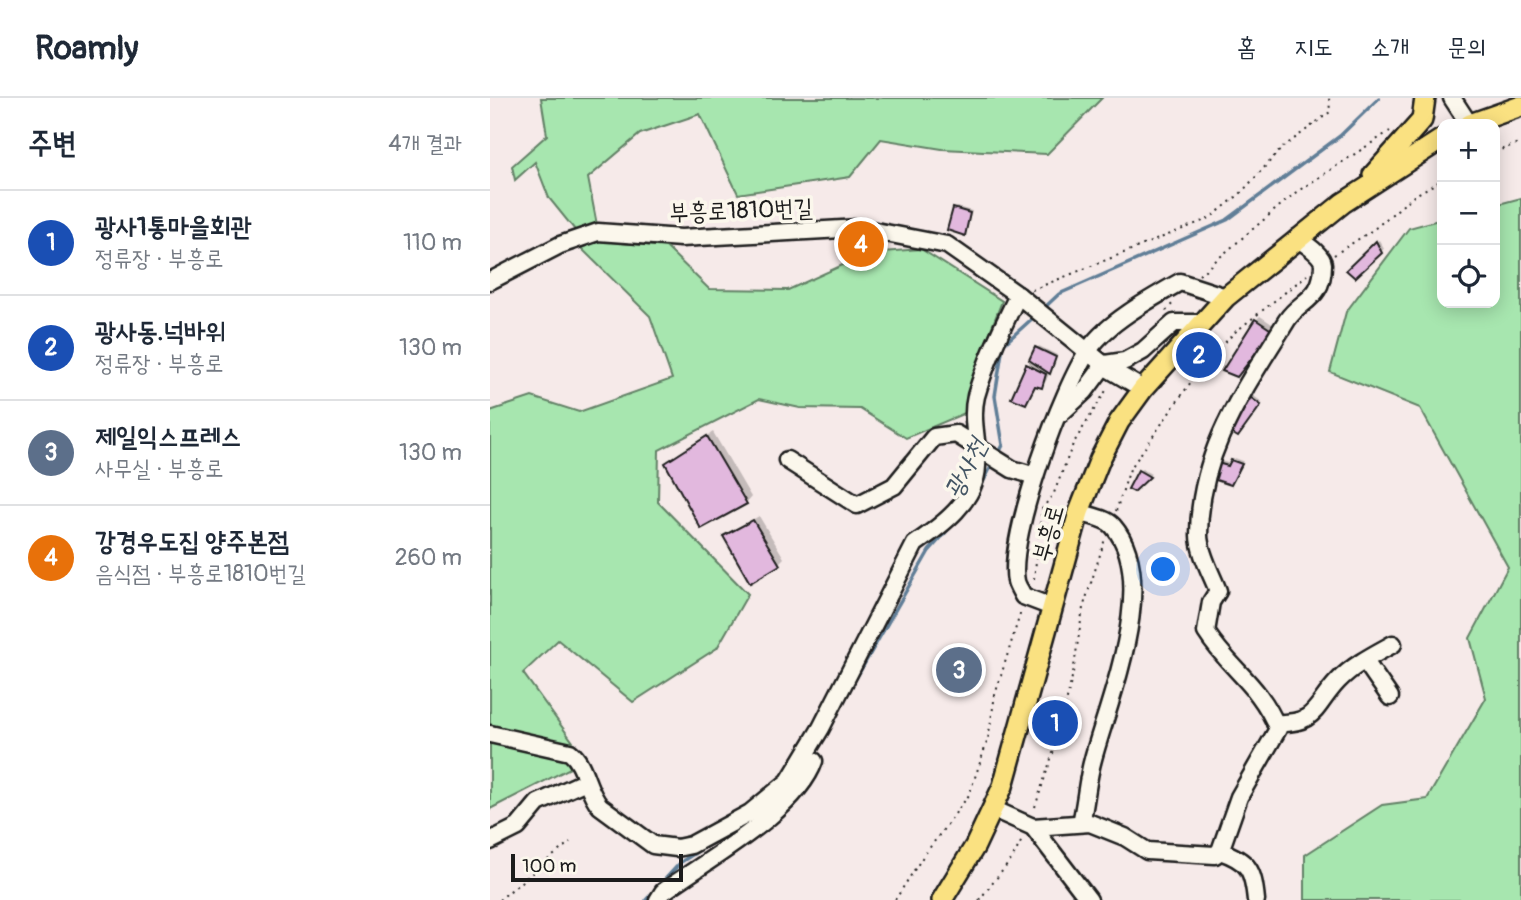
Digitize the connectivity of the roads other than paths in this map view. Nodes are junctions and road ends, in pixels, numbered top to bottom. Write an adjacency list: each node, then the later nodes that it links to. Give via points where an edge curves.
1 (1425, 98): 7 (main road, via 1422,120)
2 (1452, 98): 4 (street)
3 (1521, 106): 5 (main road)
4 (1467, 119)
5 (1484, 119)
6 (1437, 142): 7 (main road, 부흥로)
7 (1360, 192): 8 (main road, 부흥로)
8 (1297, 238): 11 (main road, 부흥로); 25 (street, via 1323,263 1314,298 1288,319 1253,371 1221,436 1206,469 1199,537 1218,591 1211,602 1206,632 1267,702)
9 (490, 281): 10 (street, 부흥로1810번길, via 598,232 681,238 860,228 947,246)
10 (1022, 298): 13 (street, 부흥로1810번길); 17 (street, via 995,342 976,398)
11 (1226, 298): 12 (main road, 부흥로); 13 (street, via 1180,282 1147,300)
12 (1200, 323): 14 (street, via 1174,323 1143,351 1125,361); 15 (main road, 부흥로)
13 (1089, 349): 14 (street); 16 (street)
14 (1105, 364): 15 (street); 16 (street, via 1085,391)
15 (1143, 389): 20 (main road, 부흥로, via 1100,458)
16 (1055, 418): 19 (street)
17 (977, 446): 18 (street, via 956,434 933,437 894,486 857,505); 19 (street, via 1012,469); 33 (street, via 970,493 940,526 915,544 789,782)
18 (787, 460)
19 (1035, 476): 21 (street, via 1016,556 1016,582 1023,596)
20 (1079, 512): 21 (main road, 부흥로); 30 (street, via 1111,523 1127,546 1134,606)
21 (1052, 607): 29 (main road, 부흥로, via 1023,723)
22 (1393, 644): 23 (street)
23 (1365, 661): 24 (street); 25 (street, via 1339,680 1312,716 1293,724)
24 (1390, 697)
25 (1275, 723): 34 (street, via 1278,729 1239,797)
26 (490, 734): 28 (street, via 570,752)
27 (814, 761): 33 (street, via 808,778 753,832)
28 (586, 780): 32 (street, via 538,803 518,827); 33 (street, via 600,806 653,845)
29 (993, 809): 31 (street); 36 (main road, 부흥로)
30 (1079, 823): 31 (street); 34 (street, via 1125,837 1147,851 1198,856)
31 (1035, 829): 37 (street)
32 (490, 841)
33 (703, 849): 35 (street)
34 (1220, 851): 38 (street, via 1239,858 1254,876)
35 (658, 900)
36 (942, 900)
37 (1089, 900)
38 (1256, 900)

